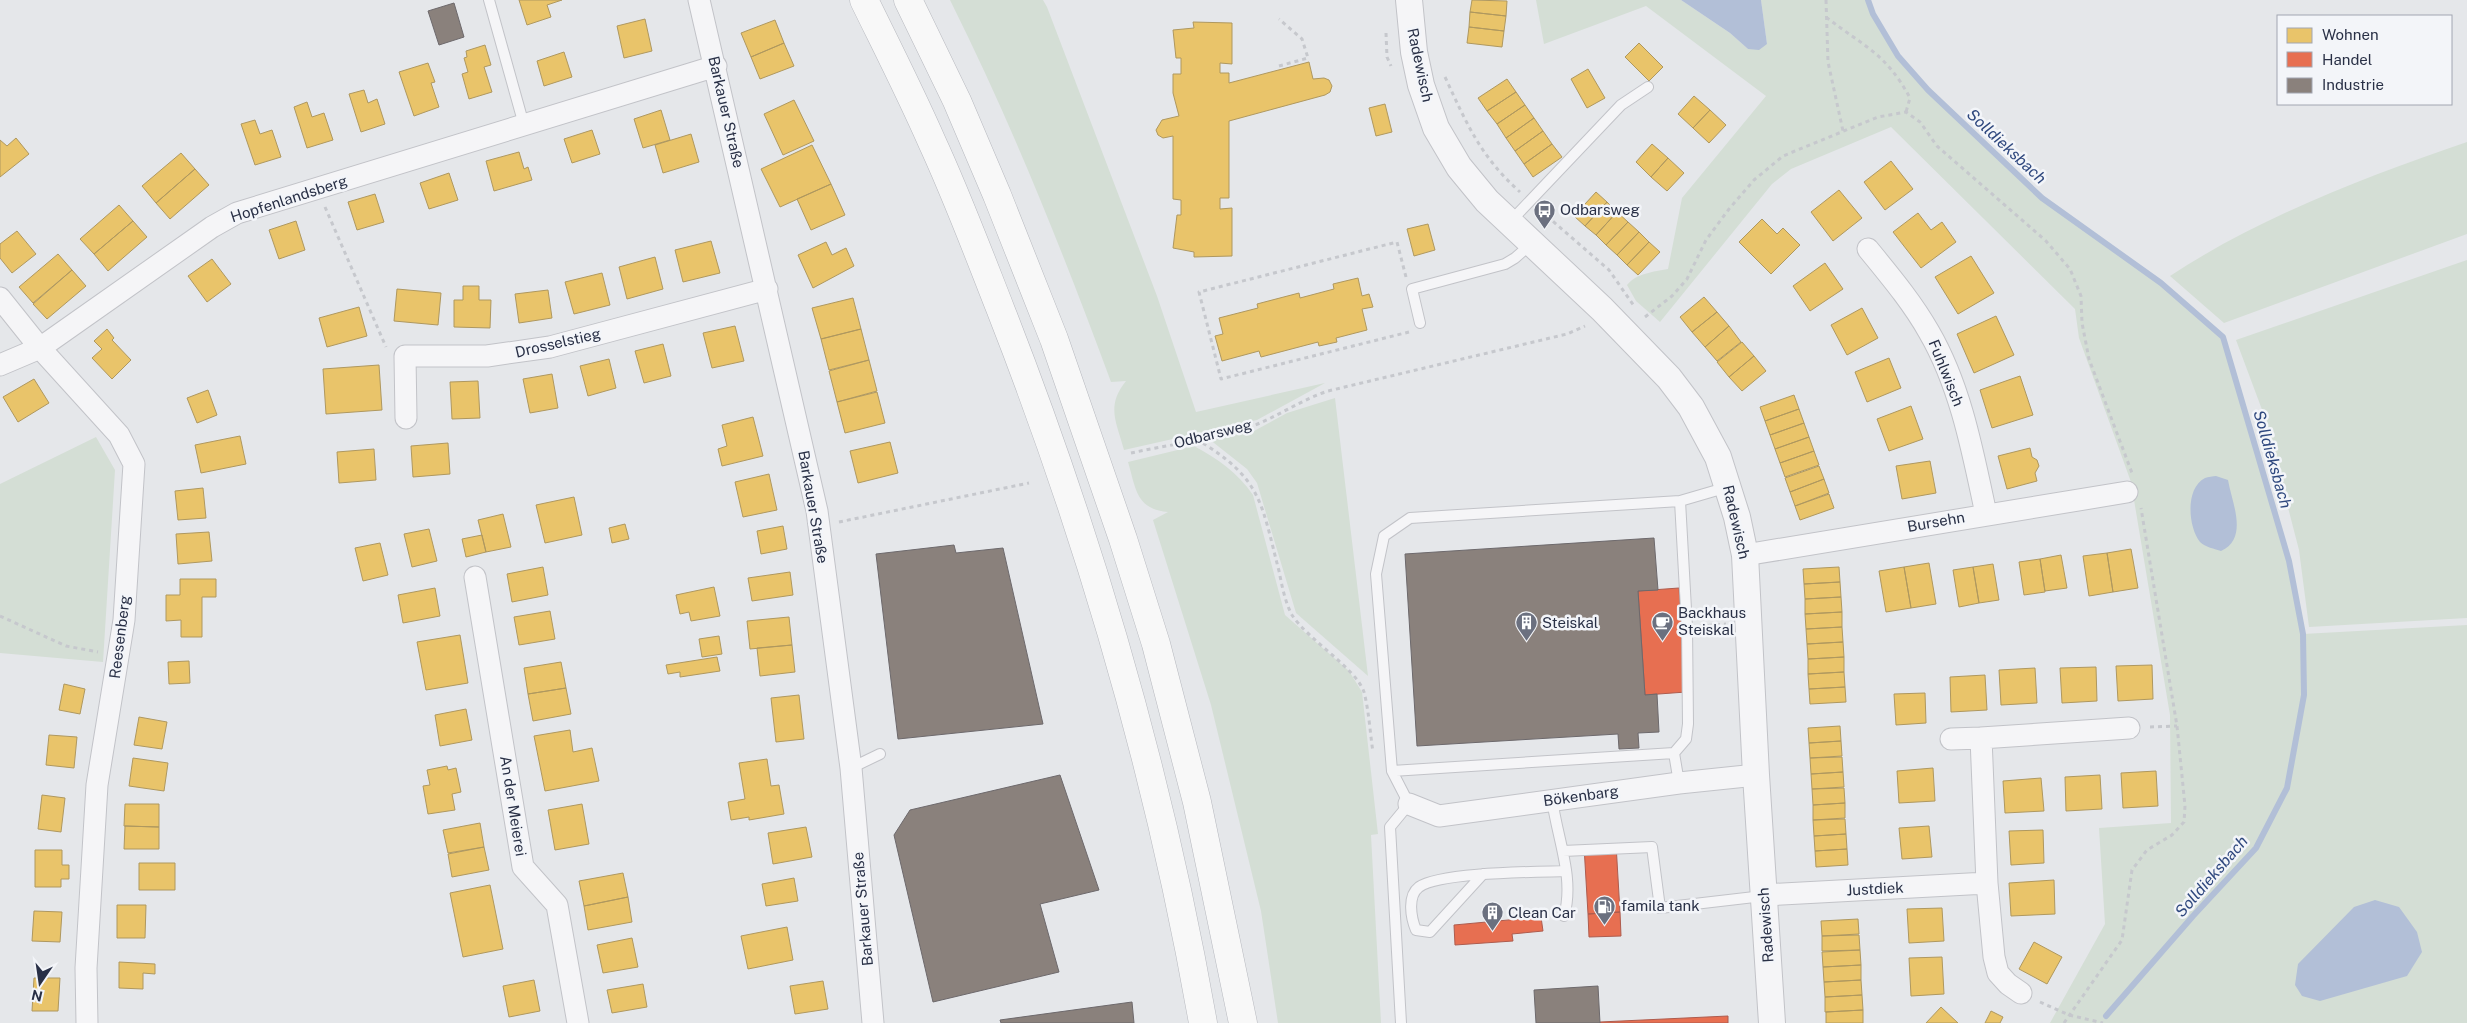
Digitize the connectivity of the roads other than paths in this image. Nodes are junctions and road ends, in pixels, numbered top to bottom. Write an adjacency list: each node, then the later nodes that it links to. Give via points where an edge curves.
1 (489, 0): 8 (lane)
2 (699, 0): 6 (street, Barkauer Straße)
3 (864, 0): 45 (highway, via 933,143 1059,464 1122,664 1156,793)
4 (908, 0): 46 (highway, via 998,195 1054,339 1123,539 1156,644 1197,802)
5 (1409, 0): 9 (street, Radewisch, via 1421,86 1436,128 1459,167)
6 (716, 66): 8 (street, Hopfenlandsberg); 12 (street, Barkauer Straße)
7 (1648, 87): 9 (lane, via 1621,105)
8 (524, 125): 15 (street, Hopfenlandsberg, via 237,213 212,227)
9 (1509, 224): 10 (street, Radewisch)
10 (1531, 244): 14 (lane, via 1505,264 1412,289); 18 (street, Radewisch, via 1602,309 1669,378 1711,442)
11 (1868, 249): 21 (street, Fuhlwisch, via 1902,290 1930,333 1952,383 1968,432)
12 (767, 289): 17 (street, Drosselstieg, via 550,347 487,356 405,356); 29 (street, Barkauer Straße, via 819,526)
13 (0, 298): 15 (street, Reesenberg)
14 (1420, 323)
15 (40, 348): 16 (street, Hopfenlandsberg); 42 (street, Reesenberg, via 118,436 134,464 124,620 97,785 86,968)
16 (0, 365)
17 (406, 418)
18 (1728, 487): 20 (lane); 22 (street, Radewisch)
19 (2134, 491): 21 (street, Bursehn)
20 (1680, 501): 27 (lane, via 1688,724 1686,739); 30 (lane, via 1410,518 1384,536 1376,574)
21 (1986, 514): 22 (street, Bursehn)
22 (1745, 555): 31 (street, Radewisch)
23 (475, 577): 43 (street, An der Meierei, via 523,867 557,905)
24 (2129, 728): 25 (street)
25 (1982, 738): 26 (street); 38 (street)
26 (1951, 740)
27 (1674, 752): 30 (lane); 32 (lane)
28 (880, 754): 29 (lane)
29 (851, 768): 44 (street, Barkauer Straße)
30 (1392, 771): 34 (lane)
31 (1756, 775): 32 (street, Bökenbarg); 39 (street, Radewisch)
32 (1679, 783): 33 (street, Bökenbarg)
33 (1552, 800): 34 (street, Bökenbarg, via 1438,816); 35 (lane)
34 (1409, 804): 47 (lane, via 1390,827)
35 (1563, 851): 36 (lane); 39 (lane, via 1652,847 1660,908)
36 (1566, 871): 37 (lane); 40 (lane, via 1567,906)
37 (1483, 874): 37 (lane, via 1430,932 1416,930 1411,898 1418,888 1431,882)
38 (1987, 883): 39 (street, Justdiek); 41 (street, via 1998,974)
39 (1764, 895): 48 (street, Radewisch)
40 (1564, 916)
41 (2021, 992)
42 (87, 1023)
43 (578, 1023)
44 (873, 1023)
45 (1203, 1023)
46 (1243, 1023)
47 (1401, 1023)
48 (1772, 1023)

